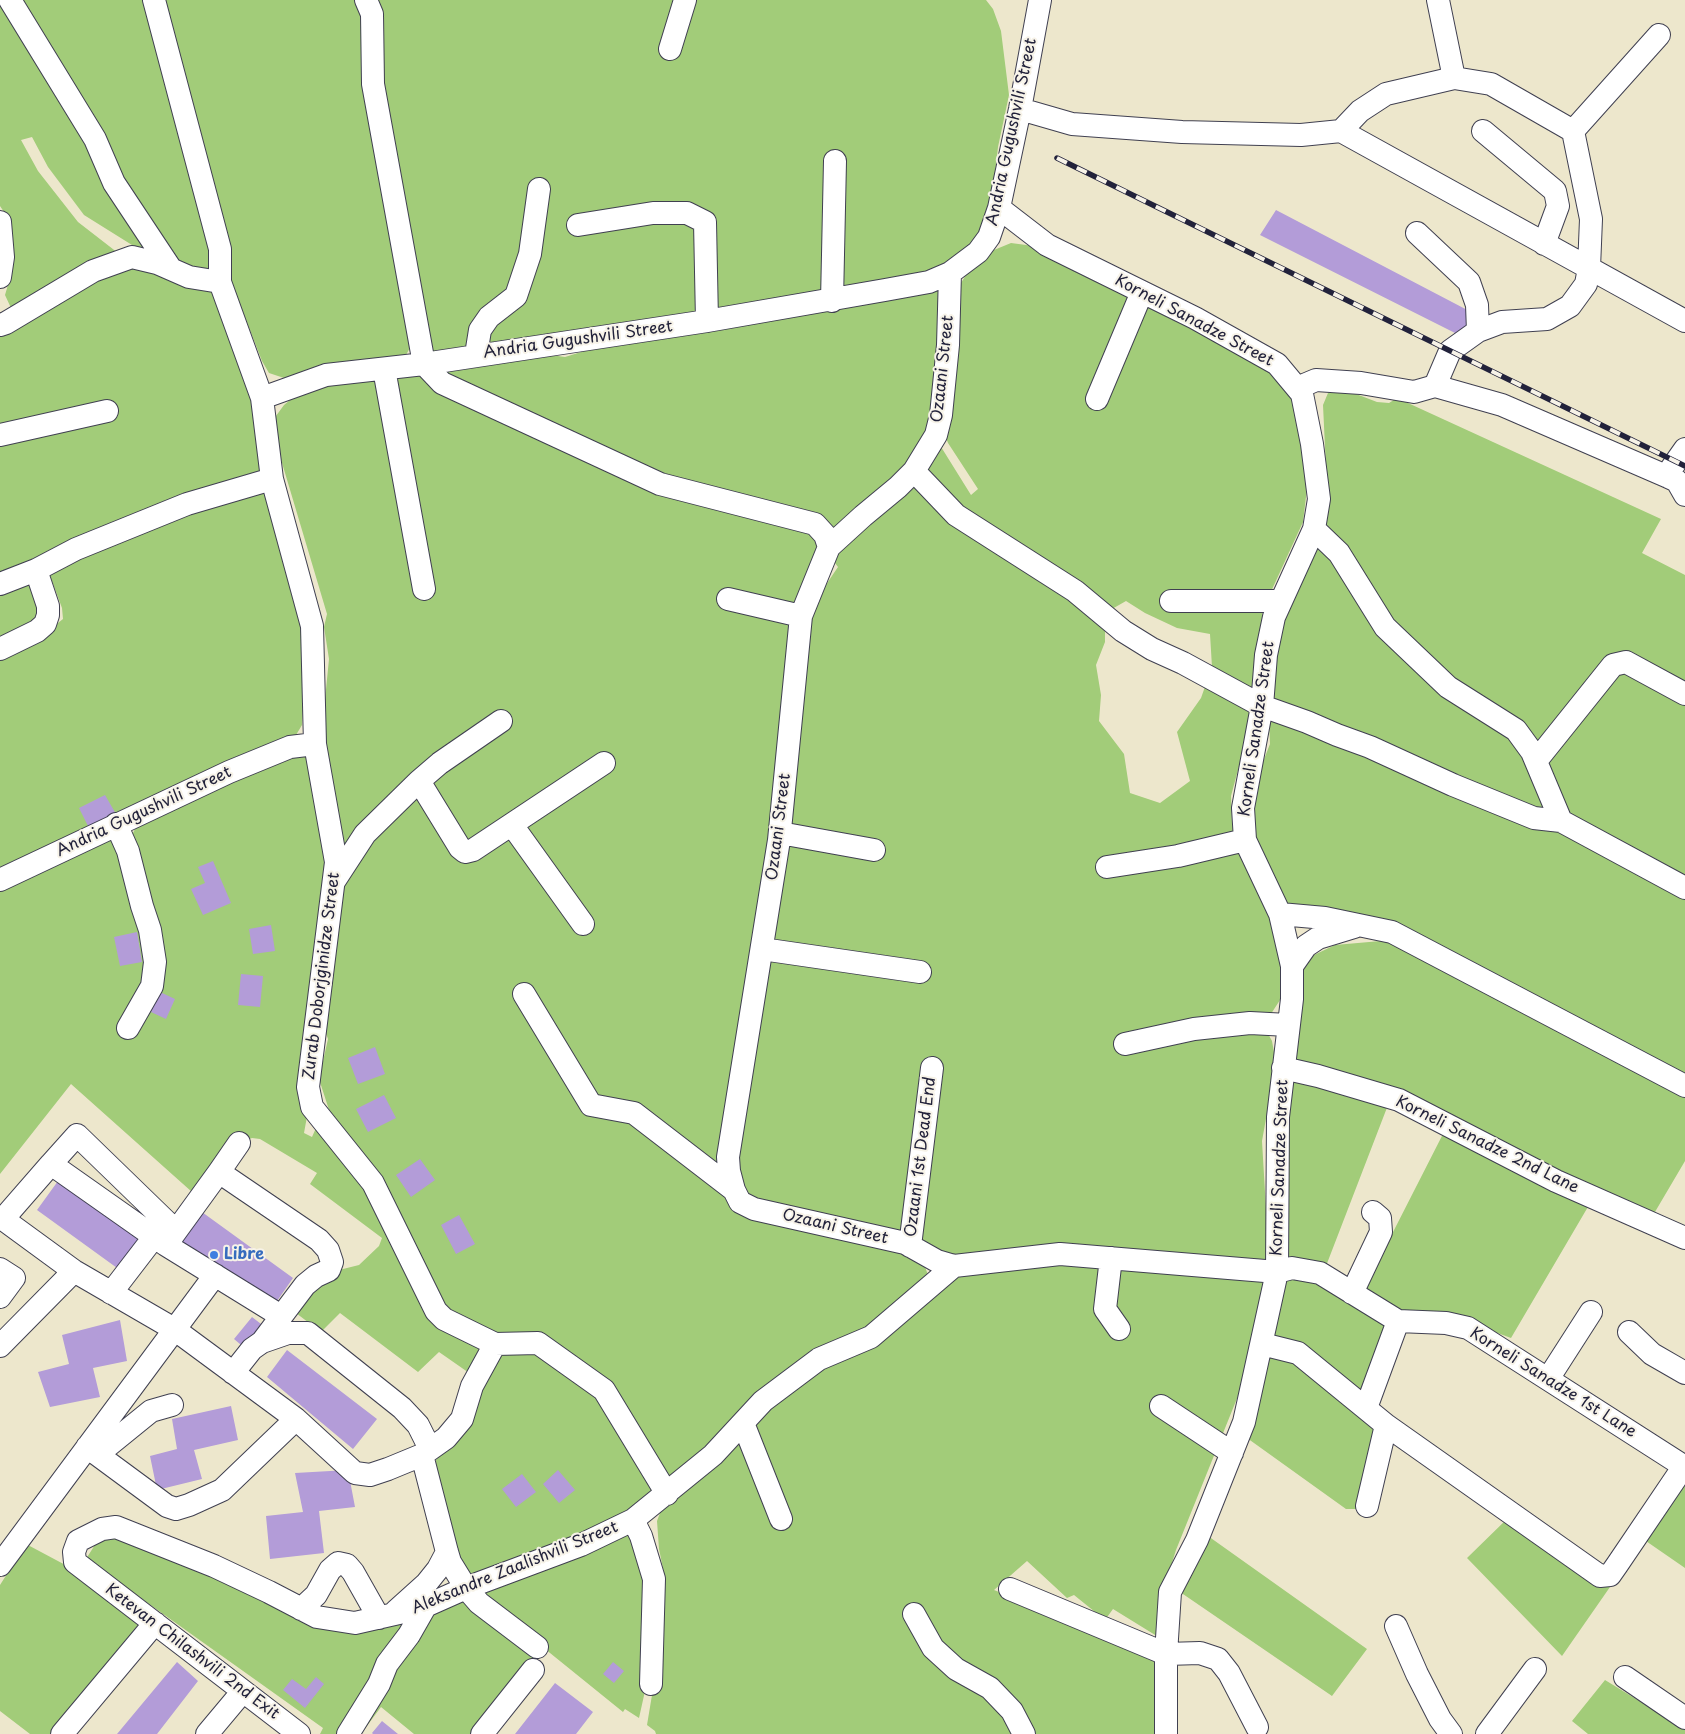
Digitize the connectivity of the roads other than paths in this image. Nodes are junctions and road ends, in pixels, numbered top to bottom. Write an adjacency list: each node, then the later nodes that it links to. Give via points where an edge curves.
1 (10, 0): 22 (street, via 95,139 114,182)
2 (154, 0): 25 (street, via 220,249)
3 (366, 0): 33 (street, via 372,14 373,84)
4 (685, 0): 8 (street)
5 (1040, 0): 10 (street, Andria Gugushvili Street)
6 (1438, 0): 9 (street)
7 (1659, 35): 13 (street)
8 (670, 49)
9 (1454, 78): 11 (street, via 1386,94 1360,111); 13 (street, via 1491,84)
10 (1020, 109): 11 (street, via 1072,124 1182,132 1301,136); 16 (street, Andria Gugushvili Street)
11 (1341, 131): 20 (street)
12 (1483, 131): 20 (street, via 1555,191 1558,206)
13 (1573, 131): 21 (street, via 1591,219)
14 (835, 161): 27 (street)
15 (540, 189): 32 (street, via 530,254 516,296 489,317 480,330)
16 (999, 208): 23 (street, Andria Gugushvili Street, via 989,237 978,252); 26 (street, Korneli Sanadze Street, via 1047,245)
17 (0, 222): 24 (street, via 3,257)
18 (578, 225): 29 (street, via 653,214 687,213 705,222)
19 (1416, 232): 31 (street, via 1469,282 1478,305)
20 (1544, 244): 21 (street)
21 (1589, 268): 30 (street); 31 (street, via 1586,284 1570,306 1547,319 1502,322)
22 (170, 269): 25 (street, via 189,277); 28 (street, via 132,257 93,271)
23 (950, 273): 27 (street, Andria Gugushvili Street, via 929,282); 42 (street, Ozaani Street, via 948,345 941,415 936,435)
24 (0, 277)
25 (220, 282): 37 (street)
26 (1142, 292): 36 (street, Korneli Sanadze Street, via 1277,364); 38 (street)
27 (832, 300): 29 (street, Andria Gugushvili Street)
28 (2, 317)
29 (706, 321): 32 (street, Andria Gugushvili Street)
30 (1685, 321)
31 (1478, 331): 35 (street, via 1450,350)
32 (476, 356): 33 (street, Andria Gugushvili Street)
33 (424, 364): 34 (street, Andria Gugushvili Street); 47 (street, via 442,383 660,484 815,524 825,535)
34 (384, 369): 37 (street, Andria Gugushvili Street, via 326,375); 50 (street)
35 (1435, 386): 36 (street, via 1414,392 1316,380); 43 (street, via 1502,406)
36 (1297, 388): 46 (street, Korneli Sanadze Street, via 1302,394 1312,444 1319,499)
37 (262, 398): 44 (street)
38 (1097, 398)
39 (107, 411): 40 (street)
40 (0, 435)
41 (1685, 451): 43 (street)
42 (914, 471): 47 (street, Ozaani Street); 57 (street, via 956,515 1075,591 1123,631)
43 (1666, 476): 45 (street, via 1677,481)
44 (272, 479): 48 (street, via 187,504 76,549); 59 (street, via 312,626)
45 (1685, 495)
46 (1314, 529): 53 (street, Korneli Sanadze Street); 60 (street, via 1339,553 1385,627 1448,687 1516,730)
47 (828, 547): 54 (street, Ozaani Street)
48 (36, 570): 49 (street); 55 (street, via 48,606 45,624)
49 (0, 584)
50 (424, 589)
51 (728, 599): 54 (street)
52 (1171, 601): 53 (street)
53 (1281, 601): 57 (street, Korneli Sanadze Street, via 1274,617 1266,656)
54 (801, 616): 66 (street, Ozaani Street)
55 (0, 649)
56 (1685, 694): 60 (street, via 1626,662 1613,665)
57 (1262, 706): 63 (street, via 1370,747 1452,786 1534,818); 67 (street, Korneli Sanadze Street, via 1243,808)
58 (501, 721): 62 (street)
59 (315, 744): 64 (street, Andria Gugushvili Street, via 290,747); 71 (street, Zurab Doborjginidze Street, via 336,862)
60 (1536, 761): 63 (street)
61 (604, 763): 65 (street)
62 (419, 781): 65 (street, via 465,852); 71 (street, via 365,834)
63 (1561, 821): 72 (street)
64 (116, 824): 70 (street, Andria Gugushvili Street); 81 (street, via 128,851 150,930 155,962 152,986)
65 (512, 824): 74 (street)
66 (780, 833): 68 (street); 76 (street, Ozaani Street)
67 (1246, 840): 69 (street, via 1178,856); 73 (street, Korneli Sanadze Street)
68 (874, 850)
69 (1107, 867)
70 (0, 880)
71 (334, 880): 111 (street, Zurab Doborjginidze Street, via 308,1086 312,1107 373,1183 436,1311 444,1319)
72 (1685, 888)
73 (1280, 914): 75 (street); 77 (street, Korneli Sanadze Street)
74 (583, 924)
75 (1360, 925): 77 (street, via 1318,938 1306,946); 85 (street, via 1392,932)
76 (762, 949): 78 (street); 89 (street, Ozaani Street, via 728,1157 728,1171)
77 (1292, 966): 80 (street, Korneli Sanadze Street)
78 (920, 972)
79 (524, 994): 89 (street, via 590,1105 634,1113)
80 (1288, 1025): 82 (street, via 1250,1023 1194,1029); 84 (street, Korneli Sanadze Street)
81 (128, 1028)
82 (1124, 1044)
83 (932, 1068): 94 (street, Ozaani 1st Dead End)
84 (1283, 1068): 92 (street, Korneli Sanadze 2nd Lane, via 1399,1100 1556,1181); 99 (street, Korneli Sanadze Street, via 1278,1117)
85 (1685, 1086)
86 (239, 1143): 88 (street)
87 (51, 1164): 91 (street); 93 (street); 93 (street, via 77,1134)
88 (218, 1172): 93 (street); 105 (street, via 319,1240 328,1250 332,1262 329,1270 305,1286)
89 (734, 1190): 94 (street, Ozaani Street, via 740,1202 754,1209)
90 (1373, 1212): 102 (street, via 1380,1218 1381,1232)
91 (2, 1218): 98 (street)
92 (1684, 1236)
93 (165, 1238): 100 (street); 101 (street)
94 (910, 1246): 96 (street, Ozaani Street)
95 (1111, 1258): 96 (street, via 1060,1254); 99 (street); 108 (street, via 1105,1309)
96 (954, 1266): 121 (street, Aleksandre Zaalishvili Street, via 871,1337 819,1359 763,1401)
97 (0, 1269): 103 (street, via 14,1278)
98 (74, 1271): 101 (street); 113 (street)
99 (1277, 1272): 102 (street, Korneli Sanadze 1st Lane, via 1292,1268 1320,1273); 112 (street, Korneli Sanadze Street)
100 (215, 1275): 105 (street); 107 (street)
101 (111, 1293): 107 (street)
102 (1352, 1293): 106 (street, Korneli Sanadze 1st Lane)
103 (0, 1297)
104 (1591, 1312): 116 (street)
105 (281, 1316): 110 (street)
106 (1398, 1321): 116 (street, Korneli Sanadze 1st Lane, via 1446,1323 1468,1328); 119 (street)
107 (174, 1329): 114 (street); 123 (street)
108 (1119, 1329)
109 (1629, 1332): 115 (street, via 1652,1354)
110 (262, 1342): 114 (street, via 252,1349); 124 (street, via 288,1333 308,1333 402,1408 418,1425)
111 (495, 1344): 124 (street, via 472,1386 462,1419 446,1438); 127 (street, Zurab Doborjginidze Street, via 538,1343 604,1390)
112 (1262, 1344): 119 (street, via 1298,1353); 125 (street, Korneli Sanadze Street, via 1244,1422)
113 (0, 1346)
114 (233, 1373): 120 (street)
115 (1685, 1373)
116 (1548, 1379): 126 (street, Korneli Sanadze 1st Lane)
117 (172, 1405): 123 (street, via 151,1411)
118 (1161, 1406): 125 (street)
119 (1366, 1408): 122 (street)
120 (296, 1419): 123 (street, via 222,1490 176,1509 167,1506); 124 (street, via 355,1473 370,1475)
121 (743, 1423): 127 (street, Aleksandre Zaalishvili Street, via 714,1455); 129 (street)
122 (1386, 1425): 126 (street, via 1600,1576 1610,1575); 128 (street)
123 (92, 1450): 132 (street)
124 (426, 1452): 131 (street)
125 (1232, 1453): 143 (street, Korneli Sanadze Street, via 1197,1540 1170,1592)
126 (1683, 1461)
127 (667, 1494): 130 (street, Aleksandre Zaalishvili Street)
128 (1367, 1506)
129 (781, 1519)
130 (633, 1520): 134 (street, Aleksandre Zaalishvili Street, via 581,1545); 147 (street, via 654,1579)
131 (447, 1552): 134 (street); 139 (street, via 426,1584)
132 (0, 1565)
133 (85, 1570): 137 (street, Aleksandre Zaalishvili Street, via 75,1562 78,1541 102,1529 116,1527 214,1566); 140 (street, Ketevan Chilashvili 2nd Exit)
134 (466, 1588): 136 (street, Aleksandre Zaalishvili Street); 142 (street, via 479,1603)
135 (1010, 1589): 143 (street)
136 (425, 1607): 139 (street, Aleksandre Zaalishvili Street); 154 (street, via 387,1664 379,1684)
137 (301, 1609): 139 (street, Aleksandre Zaalishvili Street, via 317,1617 355,1623); 139 (street, via 316,1595 330,1570 338,1563 347,1565)
138 (914, 1614): 156 (street, via 933,1648 956,1669 990,1688 1012,1711)
139 (385, 1616)
140 (155, 1624): 148 (street, Ketevan Chilashvili 2nd Exit); 151 (street)
141 (1396, 1626): 158 (street, via 1440,1719)
142 (537, 1647)
143 (1166, 1654): 150 (street, via 1200,1653 1218,1659 1229,1673); 157 (street, Korneli Sanadze Street)
144 (1535, 1669): 159 (street)
145 (533, 1670): 155 (street)
146 (1625, 1677): 149 (street)
147 (651, 1684)
148 (243, 1691): 152 (street); 153 (street, Ketevan Chilashvili 2nd Exit)
149 (1685, 1718)
150 (1257, 1727)
151 (62, 1734)
152 (207, 1734)
153 (299, 1734)
154 (348, 1734)
155 (482, 1734)
156 (1024, 1734)
157 (1166, 1734)
158 (1451, 1734)
159 (1487, 1734)

